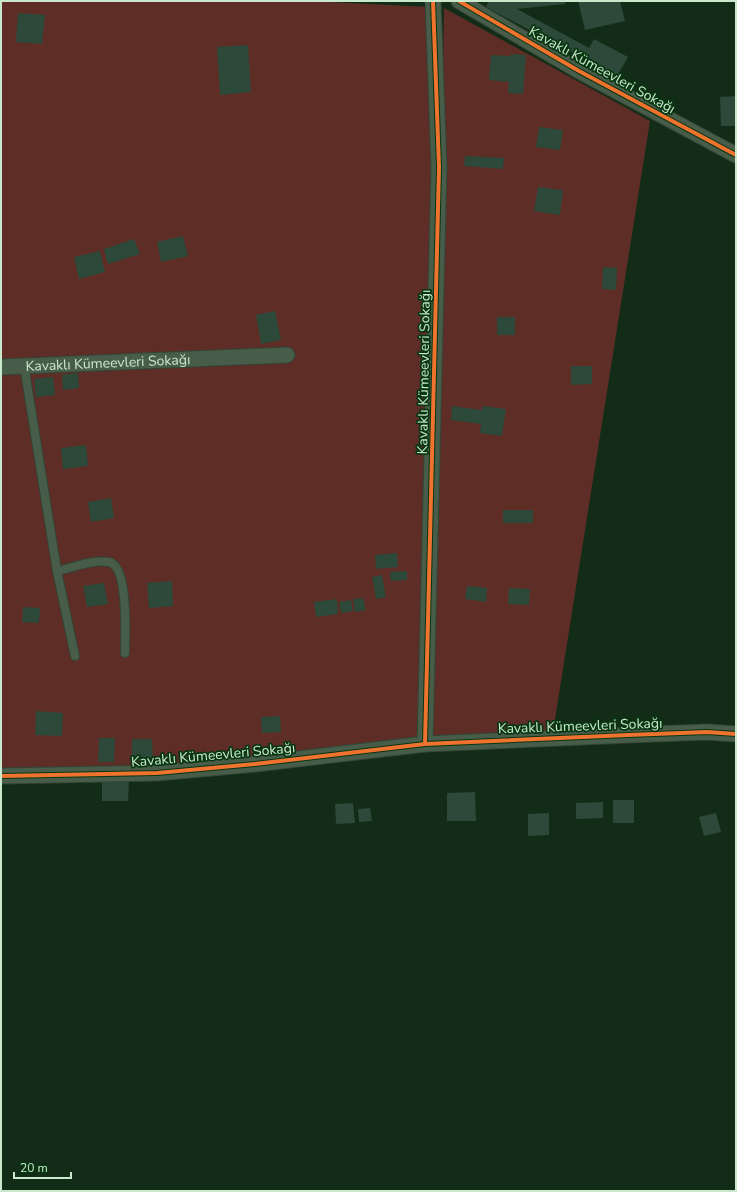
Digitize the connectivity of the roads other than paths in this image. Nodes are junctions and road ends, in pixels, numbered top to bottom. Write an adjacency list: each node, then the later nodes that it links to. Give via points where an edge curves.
1 (433, 1): 11 (street, Kavaklı Kümeevleri Sokağı, via 437,72 438,183)
2 (459, 1): 3 (street, Kavaklı Kümeevleri Sokağı, via 579,71)
3 (736, 155)
4 (287, 355): 5 (street, Kavaklı Kümeevleri Sokağı)
5 (24, 366): 6 (street, Kavaklı Kümeevleri Sokağı); 7 (lane)
6 (1, 367)
7 (57, 571): 8 (lane, via 96,563 110,562 116,566 124,590); 9 (lane)
8 (126, 653)
9 (75, 656)
10 (736, 734): 11 (street, Kavaklı Kümeevleri Sokağı, via 707,732)
11 (425, 744): 12 (street, Kavaklı Kümeevleri Sokağı, via 157,773)
12 (1, 776)

